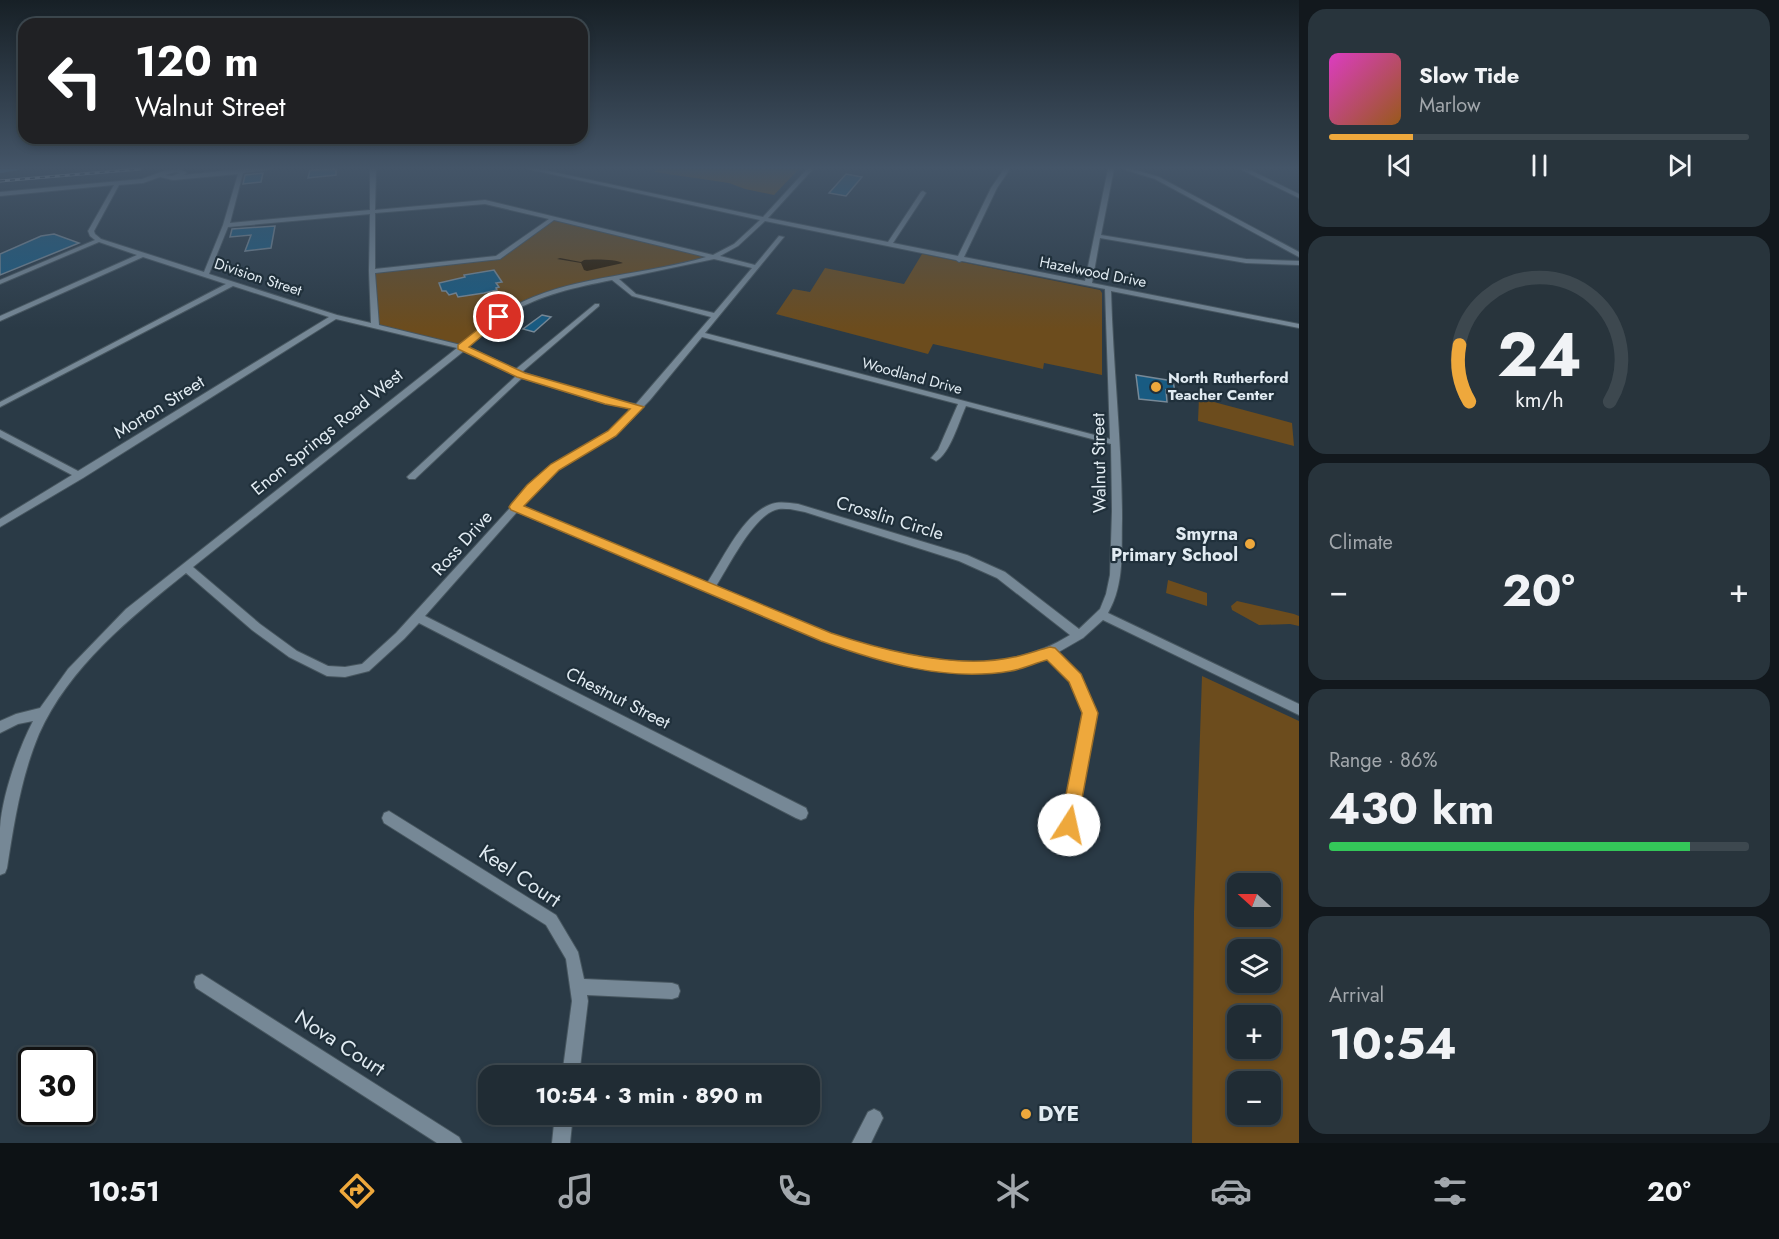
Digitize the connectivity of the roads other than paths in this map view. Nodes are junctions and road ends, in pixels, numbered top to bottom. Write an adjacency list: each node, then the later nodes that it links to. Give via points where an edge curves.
1 (96, 222): 15 (street, via 91,231)
2 (252, 222): 12 (street)
3 (373, 222): 23 (street)
4 (548, 222): 23 (street, via 500,258)
5 (573, 222): 19 (street)
6 (758, 222): 19 (street, Enon Springs Road West)
7 (778, 222): 16 (street, Hazelwood Drive)
8 (904, 222): 16 (street)
9 (977, 222): 20 (street)
10 (1100, 222): 13 (street)
11 (1239, 222): 18 (street)
12 (226, 225): 24 (street)
13 (1097, 236): 21 (street, via 1246,261); 28 (street)
14 (781, 237): 22 (street, Ross Drive)
15 (99, 240): 17 (street, Division Street); 26 (street)
16 (889, 245): 20 (street, Hazelwood Drive)
17 (144, 254): 24 (street, Division Street); 33 (street)
18 (1299, 255)
19 (716, 256): 22 (street); 25 (street, Enon Springs Road West)
20 (959, 260): 28 (street, Hazelwood Drive)
21 (1299, 263)
22 (756, 267): 31 (street, Ross Drive)
23 (372, 271): 34 (street)
24 (206, 274): 27 (street, Division Street)
25 (615, 279): 31 (street, via 633,295); 37 (street, Enon Springs Road West, via 556,291 523,303)
26 (0, 282)
27 (233, 283): 32 (street, Division Street); 40 (street)
28 (1088, 285): 29 (street, Hazelwood Drive)
29 (1108, 289): 35 (street, Hazelwood Drive); 43 (street, Walnut Street)
30 (597, 305): 38 (street)
31 (715, 316): 36 (street, Ross Drive)
32 (335, 317): 34 (street, Division Street); 45 (street, Morton Street)
33 (0, 319)
34 (375, 326): 37 (street, Division Street)
35 (1299, 326)
36 (701, 334): 39 (street, Woodland Drive); 41 (street, Ross Drive)
37 (462, 347): 38 (street, Division Street); 49 (street, Enon Springs Road West)
38 (518, 374): 41 (street, Division Street); 46 (street)
39 (963, 403): 43 (street, Woodland Drive); 44 (street)
40 (0, 405)
41 (638, 407): 47 (street, Ross Drive, via 612,434 555,467)
42 (0, 433): 45 (street)
43 (1116, 443): 51 (street, Walnut Street, via 1114,584)
44 (936, 458)
45 (80, 476): 48 (street, Morton Street)
46 (412, 477)
47 (515, 507): 50 (street); 52 (street, Ross Drive)
48 (0, 524)
49 (186, 567): 52 (street, Ross Drive, via 256,627 293,654 327,671 365,668); 56 (street, Enon Springs Road West, via 106,635 83,659)
50 (710, 588): 53 (street, Crosslin Circle, via 760,513 787,506 963,558 1001,575); 54 (street, via 826,637 909,662 977,667 1012,664)
51 (1103, 615): 53 (street); 55 (street)
52 (417, 617): 58 (street, Chestnut Street)
53 (1079, 635): 54 (street)
54 (1050, 653): 60 (street, via 1076,679 1090,713)
55 (1299, 710)
56 (44, 713): 57 (street); 61 (street, Enon Springs Road West, via 16,782)
57 (0, 727)
58 (801, 813)
59 (389, 818): 63 (street, Keel Court, via 551,920 573,957)
60 (1069, 825)
61 (0, 868)
62 (202, 982): 68 (street, Nova Court)
63 (578, 987): 64 (street); 65 (street, Keel Court, via 580,1001)
64 (672, 991)
65 (571, 1065)
66 (874, 1118): 70 (street)
67 (563, 1125): 69 (street)
68 (453, 1143)
69 (561, 1143)
70 (861, 1143)

